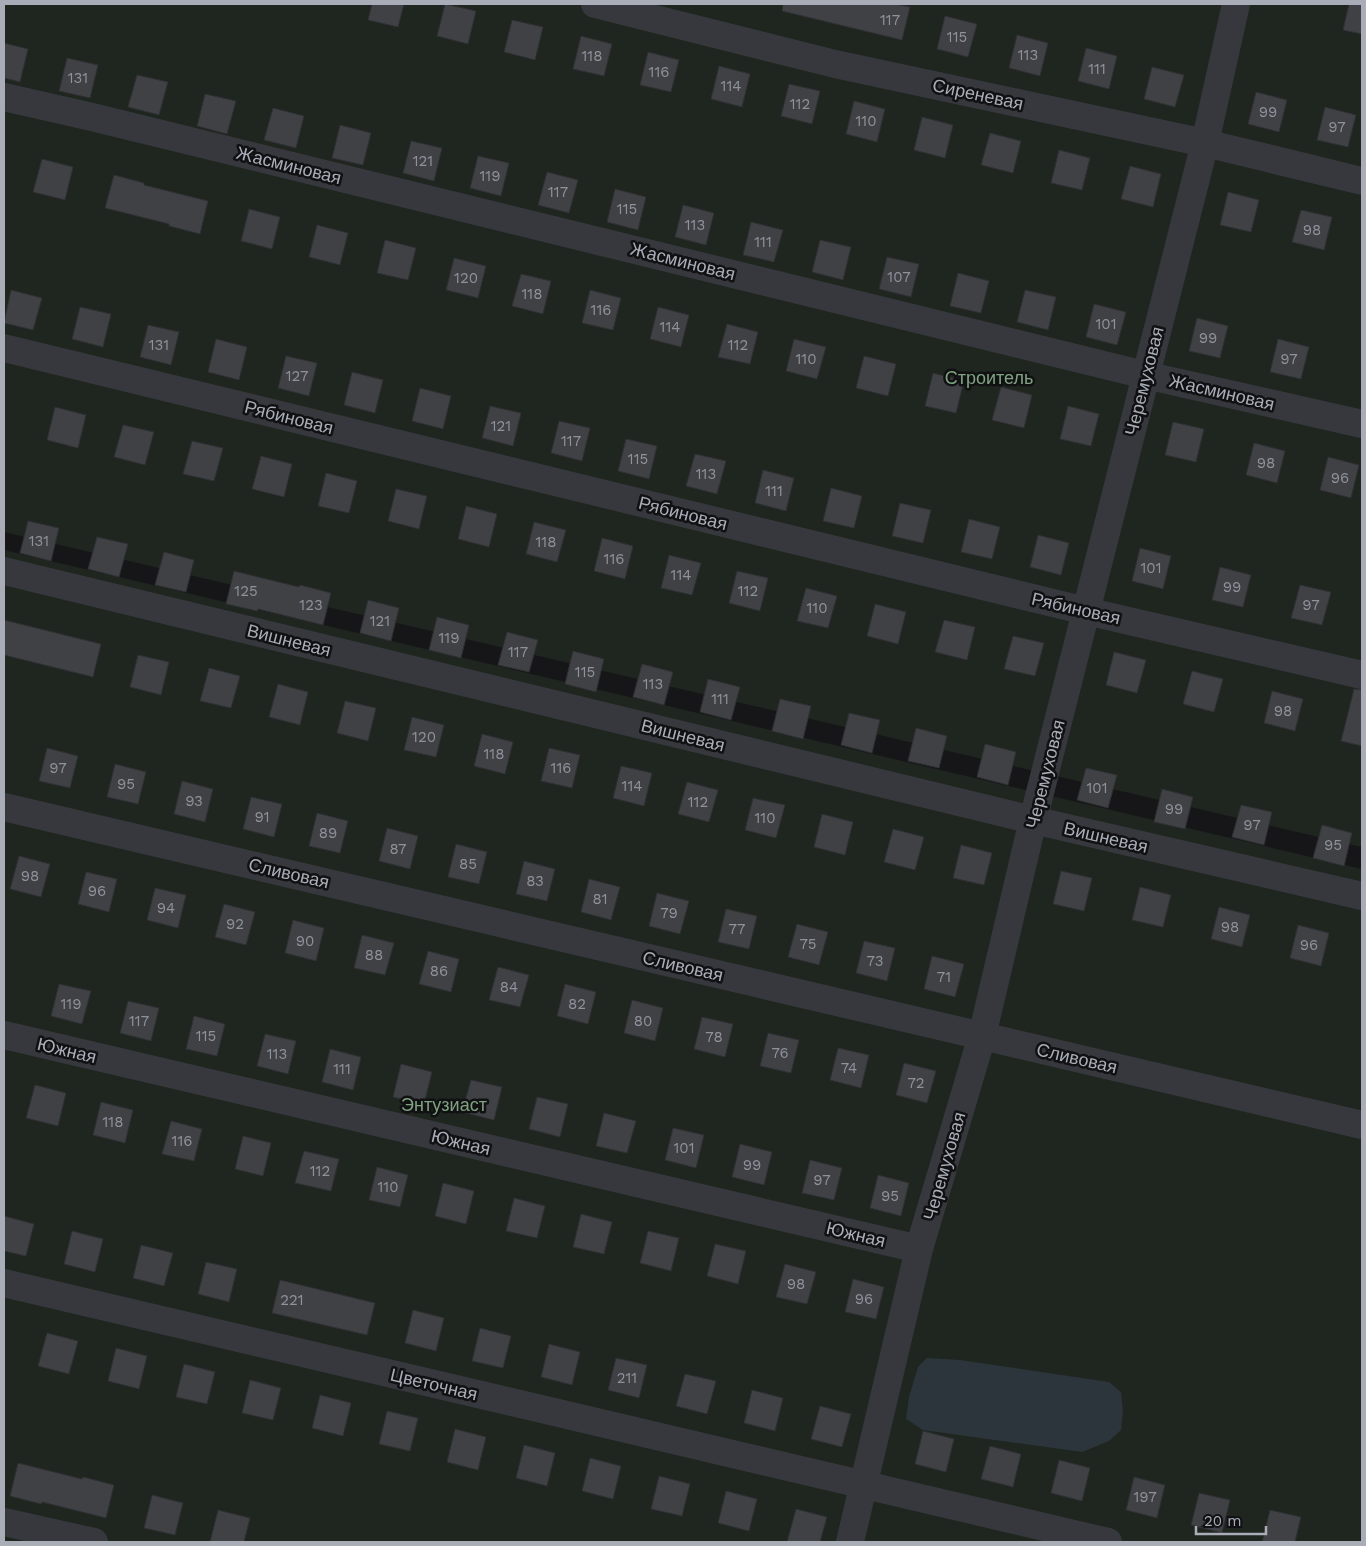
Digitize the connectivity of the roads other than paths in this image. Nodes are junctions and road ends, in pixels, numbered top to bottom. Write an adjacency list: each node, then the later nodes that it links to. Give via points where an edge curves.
1 (595, 4): 4 (street, Сиреневая, via 835,64)
2 (1236, 4): 4 (street, Черемуховая)
3 (4, 97): 7 (street, Жасминовая)
4 (1205, 143): 5 (street, Сиреневая); 7 (street, Черемуховая)
5 (1362, 181)
6 (4, 348): 10 (street, Рябиновая)
7 (1145, 375): 8 (street, Жасминовая); 10 (street, Черемуховая)
8 (1362, 424)
9 (4, 571): 13 (street, Вишневая)
10 (1086, 611): 11 (street, Рябиновая); 13 (street, Черемуховая)
11 (1362, 675)
12 (4, 807): 16 (street, Сливовая)
13 (1033, 820): 14 (street, Вишневая); 16 (street, Черемуховая)
14 (1362, 896)
15 (4, 1035): 18 (street, Южная)
16 (982, 1036): 17 (street, Сливовая); 18 (street, Черемуховая)
17 (1362, 1125)
18 (919, 1249): 20 (street, Черемуховая)
19 (4, 1283): 20 (street, Цветочная)
20 (864, 1486): 23 (street, Черемуховая); 24 (street, Цветочная)
21 (4, 1522): 22 (street)
22 (94, 1542)
23 (850, 1542)
24 (1108, 1542)

